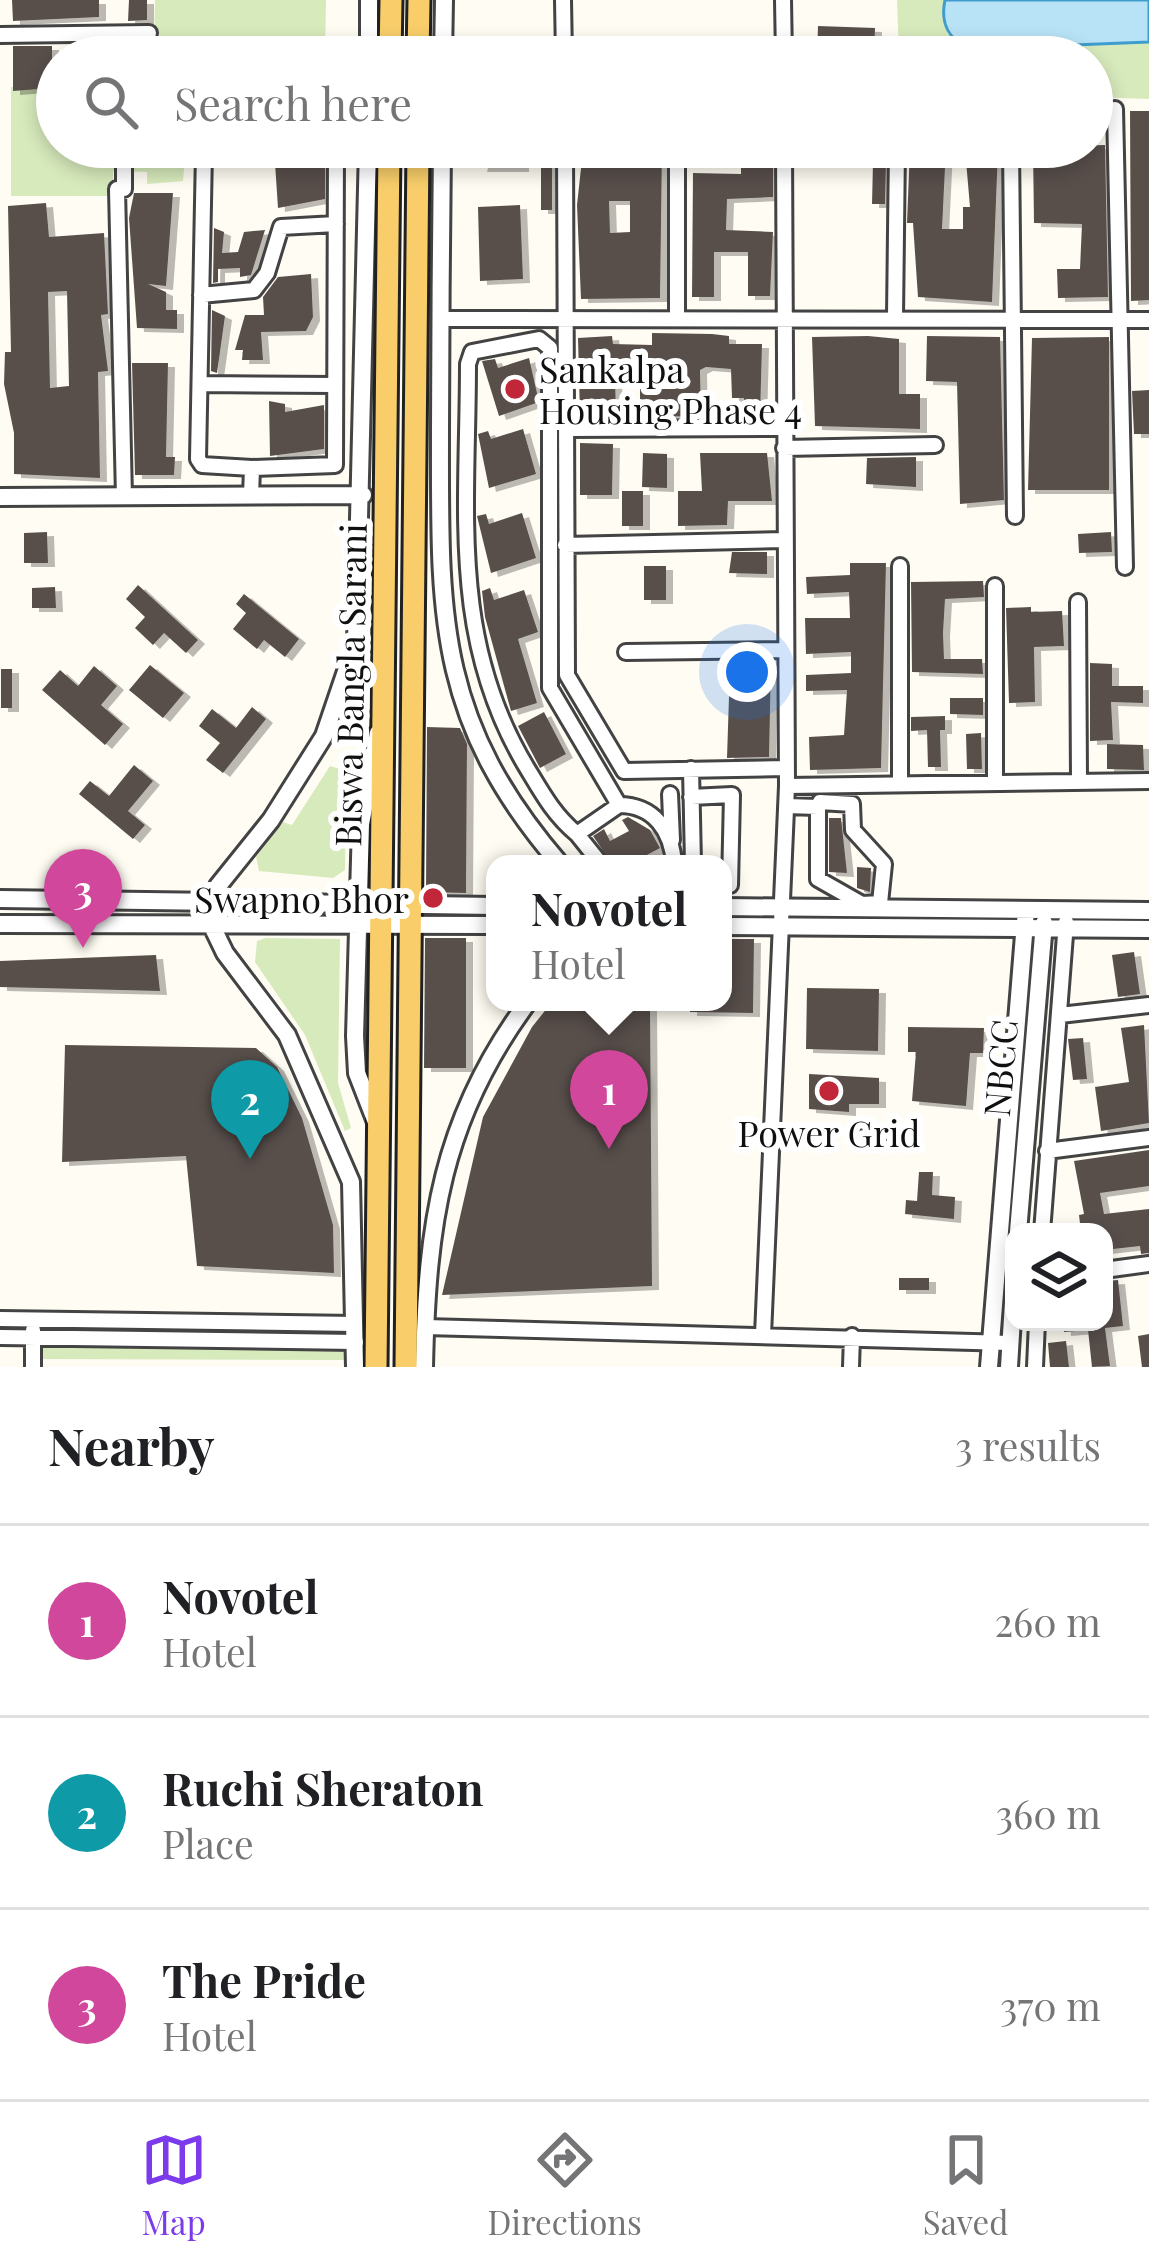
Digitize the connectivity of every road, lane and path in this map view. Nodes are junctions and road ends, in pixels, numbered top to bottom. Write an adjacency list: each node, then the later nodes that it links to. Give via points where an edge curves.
1 (369, 0): 9 (street)
2 (391, 0): 10 (main road)
3 (419, 0): 11 (main road)
4 (444, 0): 12 (street)
5 (563, 0): 13 (street)
6 (783, 0): 14 (street)
7 (149, 33): 8 (street)
8 (0, 34)
9 (368, 36)
10 (390, 36)
11 (418, 36)
12 (443, 36)
13 (564, 36)
14 (784, 36)
15 (1115, 109): 37 (street)
16 (124, 168): 48 (street, via 124,189 117,189)
17 (204, 168): 29 (street)
18 (335, 168): 28 (street)
19 (377, 168): 47 (street)
20 (378, 168): 81 (main road, Biswa Bangla Sarani, via 382,716)
21 (418, 168): 87 (main road, Biswa Bangla Sarani)
22 (442, 168): 35 (street)
23 (565, 168): 31 (street)
24 (676, 168): 30 (street)
25 (784, 168): 32 (street)
26 (897, 168): 33 (street)
27 (1012, 168): 36 (street)
28 (335, 224): 29 (street, via 281,227 254,290); 41 (street)
29 (201, 295): 40 (street)
30 (676, 316): 31 (street); 32 (street)
31 (568, 317): 34 (street); 43 (street)
32 (785, 317): 33 (street); 42 (street)
33 (895, 317): 36 (street)
34 (539, 318): 35 (street); 39 (street)
35 (440, 319): 74 (street, via 440,591 448,654 490,768)
36 (1010, 320): 37 (street); 51 (street)
37 (1119, 320): 38 (street); 55 (street)
38 (1149, 320)
39 (539, 339): 69 (street, via 550,348 550,688); 72 (street, via 472,352 468,364 470,617 497,718 557,817)
40 (200, 385): 41 (street); 46 (street, via 199,463)
41 (335, 385): 46 (street, via 335,465)
42 (784, 428): 43 (street); 45 (street)
43 (567, 429): 53 (street)
44 (934, 445): 45 (street)
45 (784, 448): 52 (street)
46 (252, 468): 49 (street)
47 (363, 495): 49 (street); 80 (street, via 359,625 336,709 296,784)
48 (124, 496): 49 (street); 50 (street)
49 (251, 496)
50 (0, 497)
51 (1015, 515)
52 (785, 540): 53 (street); 58 (street)
53 (565, 545): 61 (street, via 569,686 616,766)
54 (899, 566): 65 (street)
55 (1125, 567)
56 (994, 586): 62 (street)
57 (1078, 602): 63 (street)
58 (784, 650): 59 (street); 60 (street)
59 (626, 652)
60 (785, 768): 61 (street); 66 (street)
61 (691, 769): 68 (street)
62 (994, 781): 63 (street); 65 (street)
63 (1079, 781): 64 (street)
64 (1149, 781)
65 (900, 783): 66 (street)
66 (787, 785): 70 (street)
67 (670, 794): 73 (street)
68 (691, 797): 77 (street); 78 (street, via 732,795)
69 (619, 805): 72 (street); 73 (street, via 654,815)
70 (786, 806): 71 (street); 88 (street)
71 (818, 807): 71 (street, via 818,879 862,904 880,903 884,864 853,830 852,804)
72 (577, 834): 75 (street)
73 (672, 840): 76 (street)
74 (553, 855)
75 (594, 855)
76 (673, 855)
77 (693, 855)
78 (731, 855)
79 (0, 899): 80 (street)
80 (212, 899): 81 (street); 90 (street)
81 (369, 900): 87 (street); 92 (main road, Biswa Bangla Sarani)
82 (486, 907): 87 (street)
83 (1035, 910): 84 (street); 88 (street); 94 (street, NBCC)
84 (1066, 911): 85 (street); 95 (street)
85 (1149, 911)
86 (732, 914): 88 (street)
87 (412, 916): 91 (street); 92 (street); 120 (main road, Biswa Bangla Sarani)
88 (781, 918): 94 (street); 111 (street)
89 (0, 924): 90 (street)
90 (211, 924): 92 (street); 110 (street, via 293,1046 348,1172)
91 (486, 924)
92 (368, 928): 119 (main road, Biswa Bangla Sarani)
93 (1149, 929): 95 (street)
94 (1035, 930): 95 (street); 101 (street, NBCC); 115 (street)
95 (1065, 930): 98 (street)
96 (1149, 1005): 98 (street)
97 (522, 1011): 107 (street, via 477,1079 449,1150 433,1214)
98 (1060, 1015): 100 (street)
99 (1149, 1138): 100 (street)
100 (1047, 1151): 102 (street)
101 (1019, 1223)
102 (1043, 1223)
103 (1149, 1264): 104 (street)
104 (1113, 1269)
105 (0, 1319): 106 (street)
106 (33, 1319): 110 (street); 114 (street)
107 (425, 1327): 111 (street); 121 (street)
108 (1011, 1331): 116 (street)
109 (1036, 1331): 125 (street)
110 (356, 1334): 114 (street); 118 (street)
111 (763, 1335): 113 (street)
112 (0, 1336): 114 (street)
113 (851, 1336): 115 (street); 122 (street)
114 (33, 1337): 117 (street)
115 (989, 1341): 116 (street); 123 (street)
116 (1010, 1343): 124 (street)
117 (33, 1367)
118 (355, 1367)
119 (376, 1367)
120 (406, 1367)
121 (424, 1367)
122 (851, 1367)
123 (989, 1367)
124 (1009, 1367)
125 (1035, 1367)

